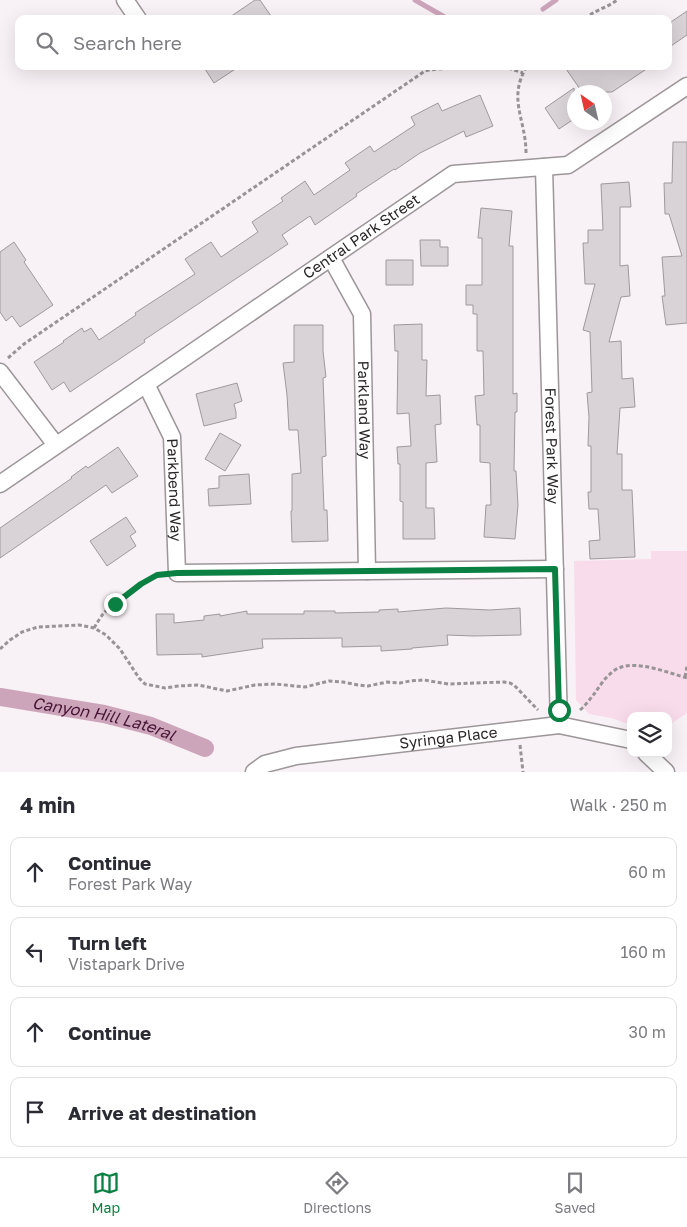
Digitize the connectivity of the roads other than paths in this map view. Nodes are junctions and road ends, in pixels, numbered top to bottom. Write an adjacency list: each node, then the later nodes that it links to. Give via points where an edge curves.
1 (125, 0): 2 (street)
2 (135, 15)
3 (687, 86): 4 (street, Central Park Street, via 568,164)
4 (544, 166): 5 (street, Central Park Street, via 453,174); 10 (street, Forest Park Way)
5 (331, 258): 7 (street, Central Park Street); 11 (street, Parkland Way, via 362,314)
6 (4, 365): 8 (street)
7 (146, 384): 8 (street, Central Park Street); 11 (street, Parkbend Way, via 172,437 177,573)
8 (56, 445): 9 (street, Central Park Street)
9 (0, 484)
10 (555, 569): 11 (street); 12 (street, Forest Park Way)
11 (367, 571)
12 (559, 725): 13 (street, Syringa Place); 15 (street, Syringa Place, via 296,756)
13 (627, 739)
14 (650, 757): 16 (street)
15 (259, 768)
16 (666, 772)

